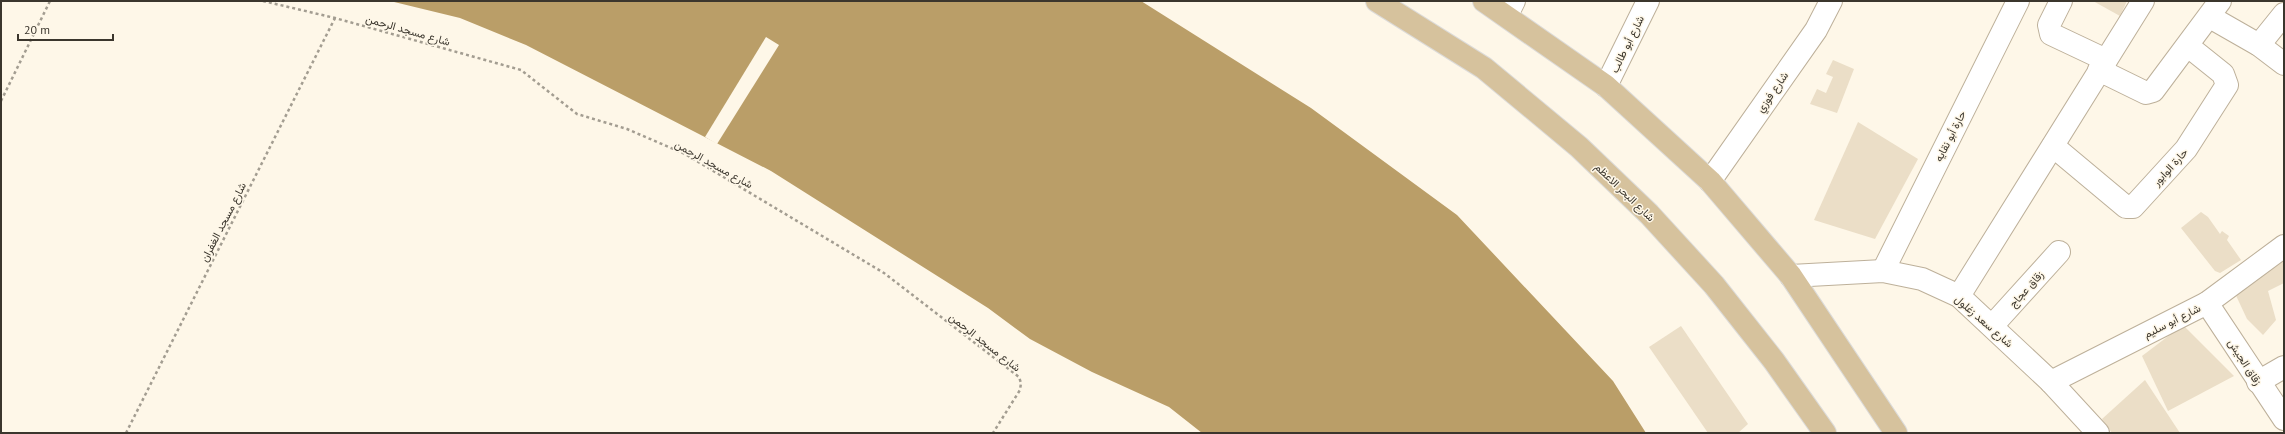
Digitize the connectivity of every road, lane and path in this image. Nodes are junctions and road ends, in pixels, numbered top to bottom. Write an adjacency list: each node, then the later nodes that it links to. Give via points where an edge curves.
1 (50, 1): 19 (path)
2 (263, 1): 13 (path, شارع مسجد الرحمن)
3 (1377, 1): 35 (main road, شارع البحر الاعظم, via 1484,68 1579,147 1649,214 1723,297 1774,361)
4 (1484, 1): 10 (main road)
5 (1648, 1): 18 (street, شارع أبو طالب)
6 (1831, 1): 21 (street, شارع فوزي, via 1816,30)
7 (2018, 1): 24 (street, حارة أبو نقايه)
8 (2061, 1): 17 (street, via 2049,25 2051,34)
9 (2143, 1): 17 (street)
10 (1511, 8): 18 (main road)
11 (2215, 9): 14 (street); 15 (street)
12 (2284, 14): 14 (street)
13 (335, 18): 33 (path, شارع مسجد الغفران); 34 (path, شارع مسجد الرحمن, via 521,70 577,114 627,129 685,154 884,273 1019,377 1020,390)
14 (2260, 45): 16 (street)
15 (2188, 46): 17 (street, via 2150,93 2146,93); 20 (street, حارة الوابور, via 2223,74 2227,85 2186,149 2133,207 2126,207)
16 (2284, 64)
17 (2103, 65): 20 (street)
18 (1606, 86): 21 (main road)
19 (1, 102)
20 (2053, 146): 26 (street)
21 (1710, 181): 25 (main road)
22 (2284, 246): 27 (street, شارع أبو سليم)
23 (2059, 252): 28 (street, زقاق عجاج)
24 (1882, 272): 25 (street, شارع سعد زغلول); 26 (street, شارع سعد زغلول, via 1922,279)
25 (1791, 276): 36 (main road)
26 (1959, 296): 28 (street, شارع سعد زغلول)
27 (2207, 303): 30 (street, شارع أبو سليم); 31 (street, زقاق الجيش)
28 (1992, 326): 30 (street, شارع سعد زغلول)
29 (2284, 367): 31 (street)
30 (2050, 382): 37 (street, شارع سعد زغلول)
31 (2258, 382): 32 (street, زقاق الجيش)
32 (2284, 419)
33 (126, 433)
34 (993, 433)
35 (1825, 433)
36 (1896, 433)
37 (2098, 433)

